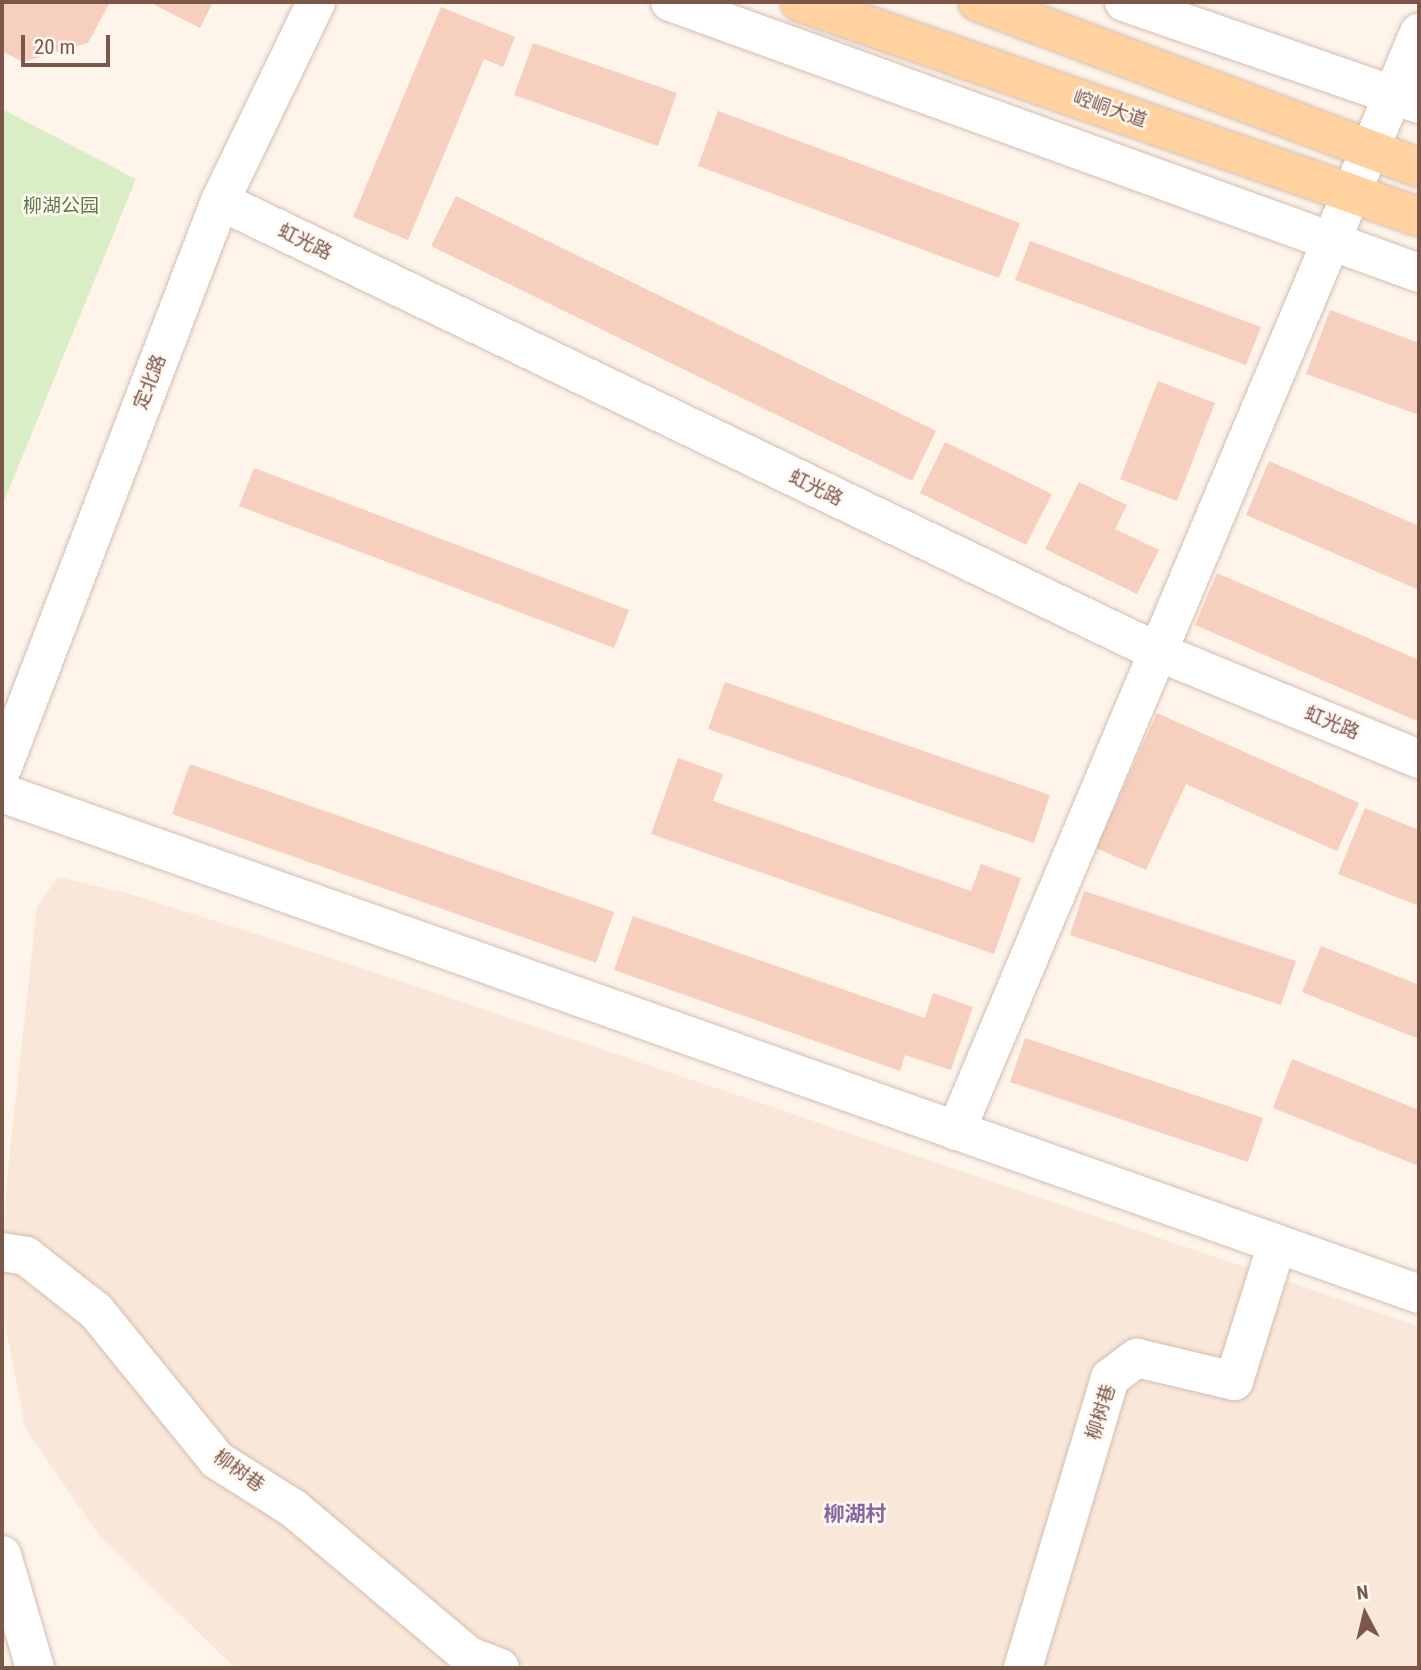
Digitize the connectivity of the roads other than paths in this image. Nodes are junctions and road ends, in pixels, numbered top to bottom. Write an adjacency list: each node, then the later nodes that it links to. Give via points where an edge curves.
1 (316, 2): 11 (street, 定北路)
2 (670, 2): 13 (street)
3 (800, 2): 10 (main road, 崆峒大道)
4 (978, 2): 8 (main road)
5 (1124, 2): 7 (street)
6 (1419, 33): 7 (street)
7 (1406, 100): 8 (street)
8 (1369, 151): 9 (main road); 10 (street)
9 (1419, 168)
10 (1352, 193): 12 (main road, 崆峒大道); 13 (street)
11 (220, 201): 15 (street, 虹光路); 17 (street, 定北路)
12 (1419, 217)
13 (1331, 242): 14 (street); 15 (street)
14 (1419, 273)
15 (1158, 652): 16 (street, 虹光路); 19 (street)
16 (1419, 759)
17 (2, 769)
18 (2, 793): 19 (street)
19 (956, 1131): 20 (street)
20 (1278, 1244): 22 (street); 26 (street, 柳树巷, via 1234,1381 1137,1358 1110,1378)
21 (2, 1252): 25 (street, 柳树巷, via 26,1256 96,1311 217,1460 293,1508 469,1656)
22 (1419, 1294)
23 (2, 1555): 24 (street)
24 (35, 1668)
25 (500, 1668)
26 (1023, 1668)

